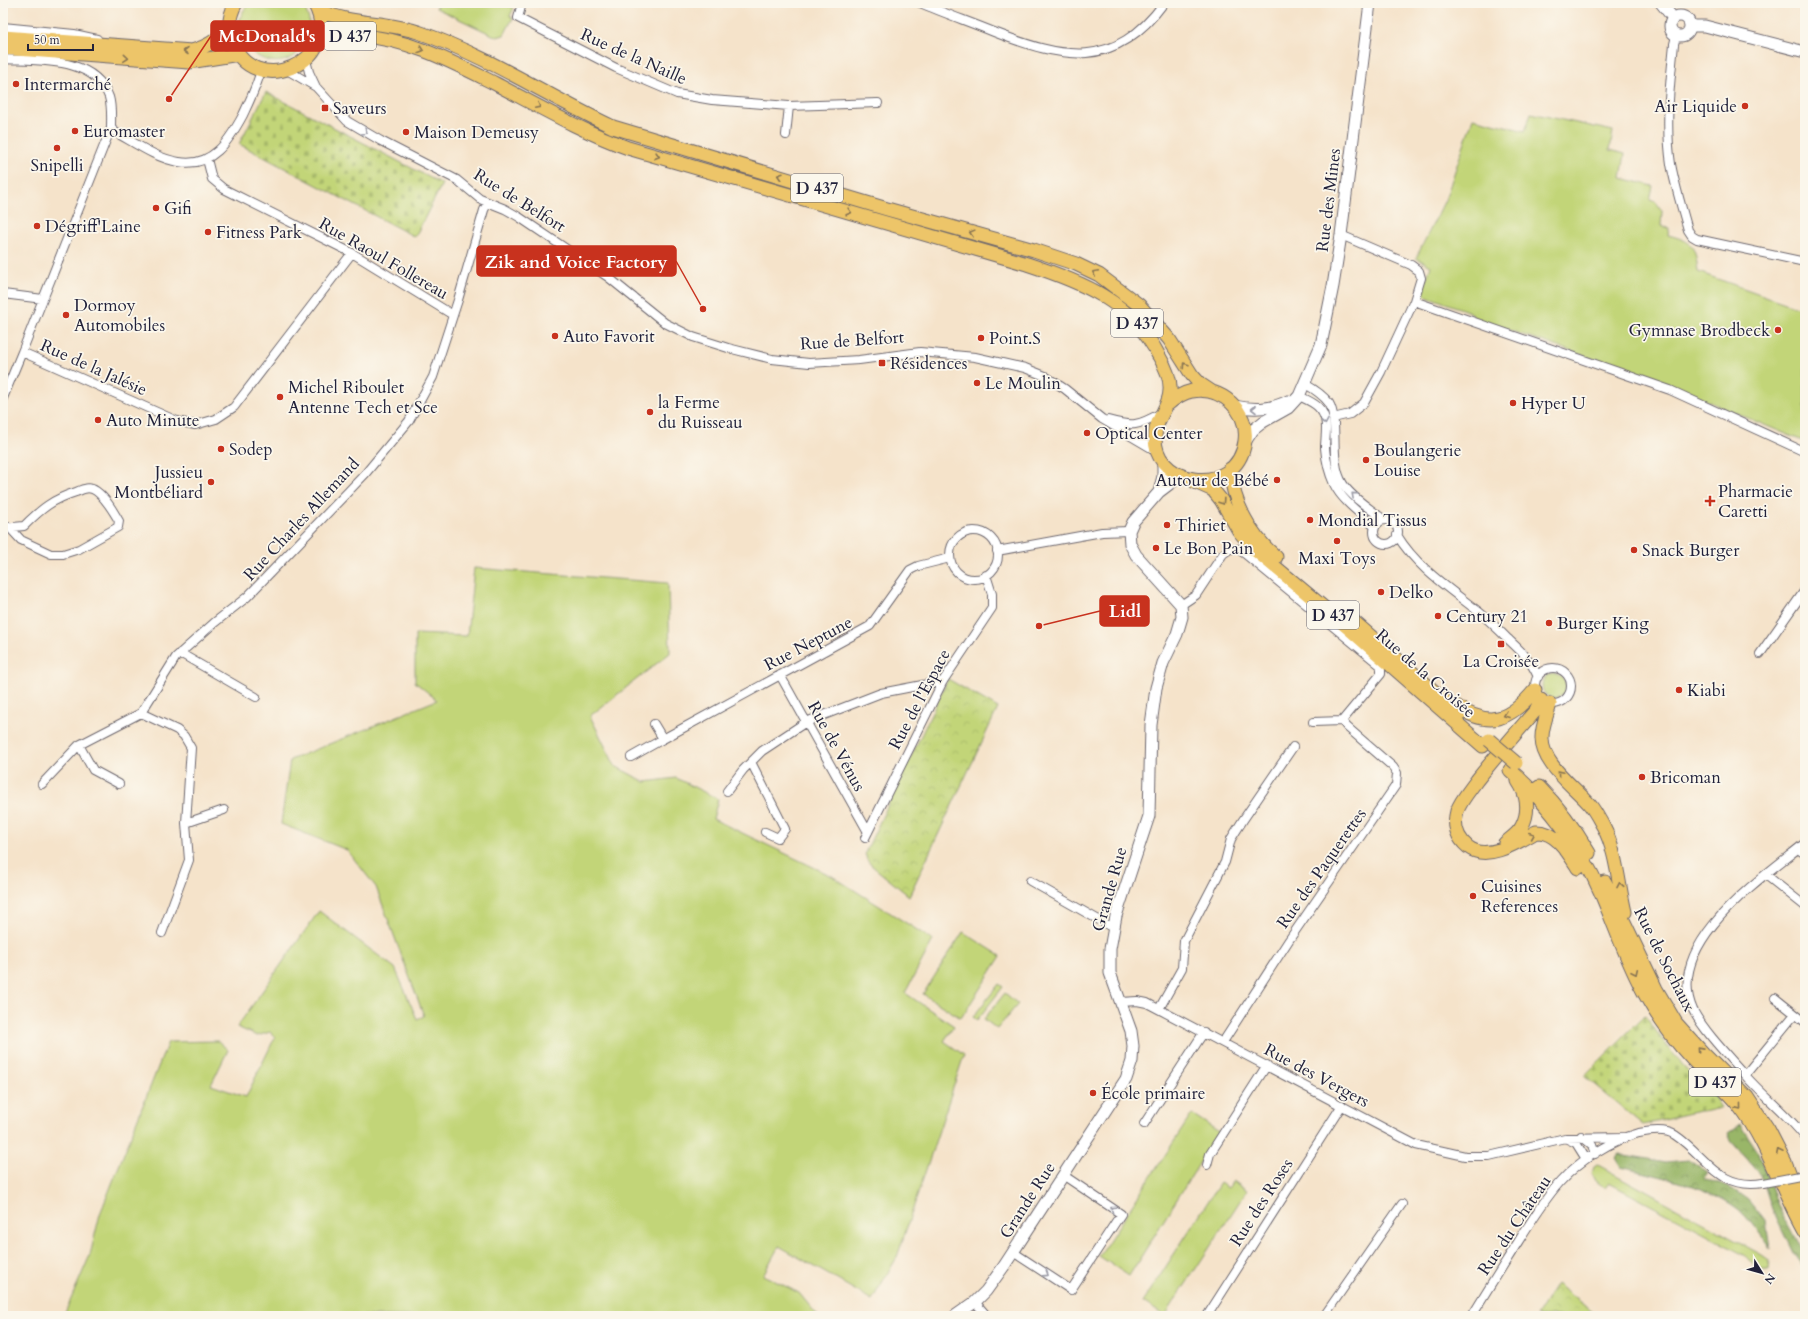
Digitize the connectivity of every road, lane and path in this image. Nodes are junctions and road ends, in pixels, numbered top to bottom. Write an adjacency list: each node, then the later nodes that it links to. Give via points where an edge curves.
1 (522, 3): 25 (street, Rue de la Naille, via 518,18 616,68 678,94 712,100)
2 (920, 3): 3 (street, via 1024,44 1052,52 1074,54 1093,54 1117,46 1136,34)
3 (1164, 3)
4 (1370, 3): 30 (street, Rue des Mines)
5 (1660, 3): 8 (street)
6 (233, 5): 9 (main road)
7 (316, 6): 14 (main road, via 320,31); 39 (main road, D 437, one-way to 7, via 1192,375 1169,339 1139,305 1099,275 1076,264 886,210 613,127 456,46 420,32 388,24 332,16)
8 (1673, 18): 10 (street, via 1684,17); 12 (street, via 1670,29)
9 (229, 24): 16 (main road, one-way to 16, via 220,37 208,46 192,51); 18 (main road, via 232,40)
10 (1690, 26): 12 (street, via 1686,34); 17 (street, via 1705,26)
11 (3, 27): 16 (street, via 74,34)
12 (1676, 36): 32 (street, via 1669,103 1670,152 1688,230 1697,240)
13 (3, 37): 16 (main road)
14 (318, 42): 20 (main road); 43 (main road, D 437, one-way to 43, via 344,36 360,36 408,46 458,64 585,130 628,148 1027,264 1076,281 1122,310 1140,326 1153,344 1170,383)
15 (3, 48): 18 (main road, one-way to 18, via 188,62)
16 (135, 48)
17 (1805, 52)
18 (239, 54): 21 (main road)
19 (3, 59): 26 (street, Rue de la Jalésie, via 58,63 75,66 88,72 105,88 109,98)
20 (306, 60): 22 (main road); 23 (street, Rue de Belfort)
21 (261, 70): 22 (main road); 28 (street, via 253,94 233,134 218,152)
22 (287, 70): 23 (street, Rue de Belfort)
23 (316, 87): 29 (street, Rue de Belfort, one-way to 29, via 347,121 458,180 480,199)
24 (878, 103): 25 (street, Rue de la Naille)
25 (789, 106): 27 (street)
26 (111, 128): 28 (street, via 172,160 192,163); 34 (street, Rue de la Jalésie)
27 (786, 135)
28 (207, 159): 31 (street, Rue Raoul Follereau, via 212,179 224,189)
29 (488, 202): 36 (street, Rue Charles Allemand); 45 (street, Rue de Belfort, via 505,209 542,232 608,277 665,323 693,337 772,359 809,363 920,352 975,357 1025,368 1045,376)
30 (1341, 235): 35 (street, via 1411,265 1419,271 1421,278); 38 (street, Rue des Mines, via 1321,345)
31 (352, 253): 36 (street, Rue Raoul Follereau); 37 (street, Rue de la Jalésie, via 234,407 216,418 195,425 177,421)
32 (1805, 262)
33 (3, 294): 34 (street)
34 (43, 299): 37 (street, Rue de la Jalésie)
35 (1414, 301): 44 (street, via 1364,402 1350,414); 47 (street, via 1670,390)
36 (453, 315): 64 (street, Rue Charles Allemand, via 433,377 409,421 365,474 247,597)
37 (22, 352): 41 (street)
38 (1305, 384): 40 (street, Rue des Mines); 44 (street, via 1318,392 1329,404)
39 (1212, 392): 42 (main road, via 1226,398); 43 (main road, via 1191,391 1179,396)
40 (1299, 396): 42 (street, one-way to 42, via 1267,409); 46 (street, Rue des Mines, via 1288,408 1253,430); 53 (street, one-way to 53, via 1318,406 1323,414 1326,422 1327,465 1335,485)
41 (3, 398)
42 (1234, 406): 46 (main road, via 1244,422)
43 (1165, 408): 45 (street, via 1144,422 1128,425); 48 (main road, via 1155,432)
44 (1333, 418): 52 (street, one-way to 44, via 1343,484 1337,468)
45 (1102, 419): 48 (street)
46 (1245, 442): 49 (main road, via 1242,452)
47 (1805, 452)
48 (1160, 457): 50 (main road, via 1169,468); 51 (street, via 1163,476)
49 (1230, 469): 50 (main road, via 1219,477 1205,480); 71 (main road, D 437, via 1233,493 1245,520 1261,543)
50 (1186, 478): 51 (street); 80 (main road, Rue de la Croisée / D 437, one-way to 80, via 1213,490 1239,531 1255,550)
51 (1159, 492): 55 (street, via 1133,522)
52 (1384, 520): 53 (street); 56 (street, via 1395,524)
53 (1375, 527): 57 (street, via 1376,539 1383,544)
54 (6, 528): 54 (street, via 24,526 40,510 59,497 88,488 96,491 119,521 118,527 79,549 63,554 51,554 22,540)
55 (1129, 531): 59 (street, via 1102,532); 63 (street, via 1130,544 1136,556)
56 (1397, 535): 57 (street); 58 (street)
57 (1391, 542): 58 (street)
58 (1405, 548): 66 (street, via 1441,584 1489,620)
59 (997, 551): 60 (street, via 995,543 989,537 974,531 966,532 954,542); 61 (street, via 994,568)
60 (950, 558): 61 (street, via 955,570 966,578); 68 (street, Rue Neptune, via 910,570 870,626)
61 (986, 576): 70 (street, Rue de l'Espace, via 992,594 992,608)
62 (1805, 590): 65 (street)
63 (1181, 605): 75 (street, via 1196,595 1223,554 1230,549 1245,554 1382,666 1381,674); 100 (street, Grande Rue, via 1182,617 1163,663 1153,707 1149,816)
64 (180, 653): 72 (street); 74 (street, Rue Charles Allemand)
65 (1760, 654)
66 (1531, 663): 67 (street); 69 (street)
67 (1548, 669): 69 (street); 73 (street, via 1560,669 1565,672 1572,682 1572,688 1568,697 1561,703)
68 (780, 675): 76 (street, Rue de Vénus); 79 (street, Rue Neptune)
69 (1538, 677): 73 (street)
70 (943, 681): 76 (street, via 881,693); 92 (street, Rue de l'Espace)
71 (1439, 695): 73 (main road, one-way to 71, via 1523,705 1510,714 1494,719 1482,719 1468,714); 80 (main road, D 437)
72 (256, 697)
73 (1542, 698): 95 (main road, via 1536,710 1490,764 1457,811 1456,828 1463,843 1472,850); 102 (main road, one-way to 73, via 1612,847 1604,826 1590,806 1544,753)
74 (141, 713): 81 (street); 90 (street, via 177,730 191,748)
75 (1342, 720): 77 (street); 109 (street, Rue des Paquerettes, via 1393,767 1397,773 1396,785 1289,940)
76 (806, 722): 84 (street, via 762,751); 92 (street, Rue de Vénus)
77 (1313, 722)
78 (654, 724): 79 (street)
79 (663, 739): 83 (street, Rue Neptune)
80 (1486, 743): 85 (main road, D 437, bridge)
81 (79, 745): 86 (street); 87 (street, via 93,770)
82 (1293, 747): 105 (street, via 1232,839 1225,862 1184,941 1182,968)
83 (631, 757)
84 (752, 762): 88 (street); 91 (street, via 785,829 778,838)
85 (1513, 767): 95 (main road, via 1524,789 1527,801 1526,815 1522,826); 102 (main road, Rue de Sochaux / D 437, via 1556,819 1588,867); 102 (main road, Rue de Sochaux / D 437, via 1553,800 1578,835 1602,876)
86 (42, 784)
87 (119, 784)
88 (727, 791)
89 (224, 810): 90 (street)
90 (186, 823): 101 (street, via 189,860)
91 (765, 832)
92 (866, 835)
93 (1805, 843): 94 (street)
94 (1798, 849): 96 (street); 97 (street)
95 (1497, 850): 102 (main road, one-way to 102, via 1536,832 1543,832 1559,841)
96 (1805, 854)
97 (1766, 875): 99 (street); 111 (street, via 1714,924 1701,942 1688,973 1688,992 1693,1010)
98 (1030, 881): 100 (street)
99 (1805, 906)
100 (1113, 928): 104 (street, Grande Rue, via 1110,973)
101 (162, 933)
102 (1625, 937): 124 (main road, Rue de Sochaux / D 437, one-way to 102, via 1785,1162 1768,1129 1747,1097 1676,1023); 125 (main road, Rue de Sochaux / D 437, one-way to 125, via 1645,994 1668,1032 1692,1060 1739,1105 1758,1134 1792,1210)
103 (1775, 998): 106 (street)
104 (1121, 1002): 105 (street, Rue des Vergers, via 1147,1003); 121 (street, Grande Rue, via 1131,1031 1133,1046 1132,1061 1126,1079)
105 (1159, 1009): 108 (street, Rue des Vergers)
106 (1795, 1014): 107 (street); 111 (street)
107 (1805, 1022)
108 (1204, 1032): 109 (street, Rue des Vergers); 113 (street)
109 (1223, 1042): 110 (street, Rue des Vergers)
110 (1267, 1065): 112 (street, Rue des Vergers); 120 (street, via 1210,1154)
111 (1745, 1075): 116 (street)
112 (1342, 1105): 117 (street, Rue des Vergers, via 1416,1145 1465,1156 1489,1156); 130 (street, Rue des Roses)
113 (1144, 1124)
114 (1581, 1136): 115 (street, Rue des Vergers); 117 (street, Rue des Vergers); 118 (street, via 1592,1145)
115 (1626, 1137): 118 (street, Rue du Château); 122 (street, Rue du Château, bridge, via 1644,1132 1673,1133 1696,1150 1716,1172 1741,1184 1763,1183)
116 (1805, 1137)
117 (1565, 1138): 119 (street, via 1576,1143)
118 (1595, 1154): 119 (street, Rue du Château)
119 (1586, 1160): 132 (street, Rue du Château, via 1550,1194)
120 (1207, 1165)
121 (1063, 1175): 126 (street, Grande Rue); 126 (street, one-way to 121, via 1071,1290 1121,1214)
122 (1805, 1175)
123 (1402, 1204): 131 (street)
124 (1805, 1212)
125 (1805, 1232)
126 (1013, 1252): 127 (street, Grande Rue, via 986,1291)
127 (975, 1302): 128 (street, Grande Rue); 129 (street)
128 (954, 1316)
129 (987, 1316)
130 (1207, 1316)
131 (1324, 1316)
132 (1472, 1316)

